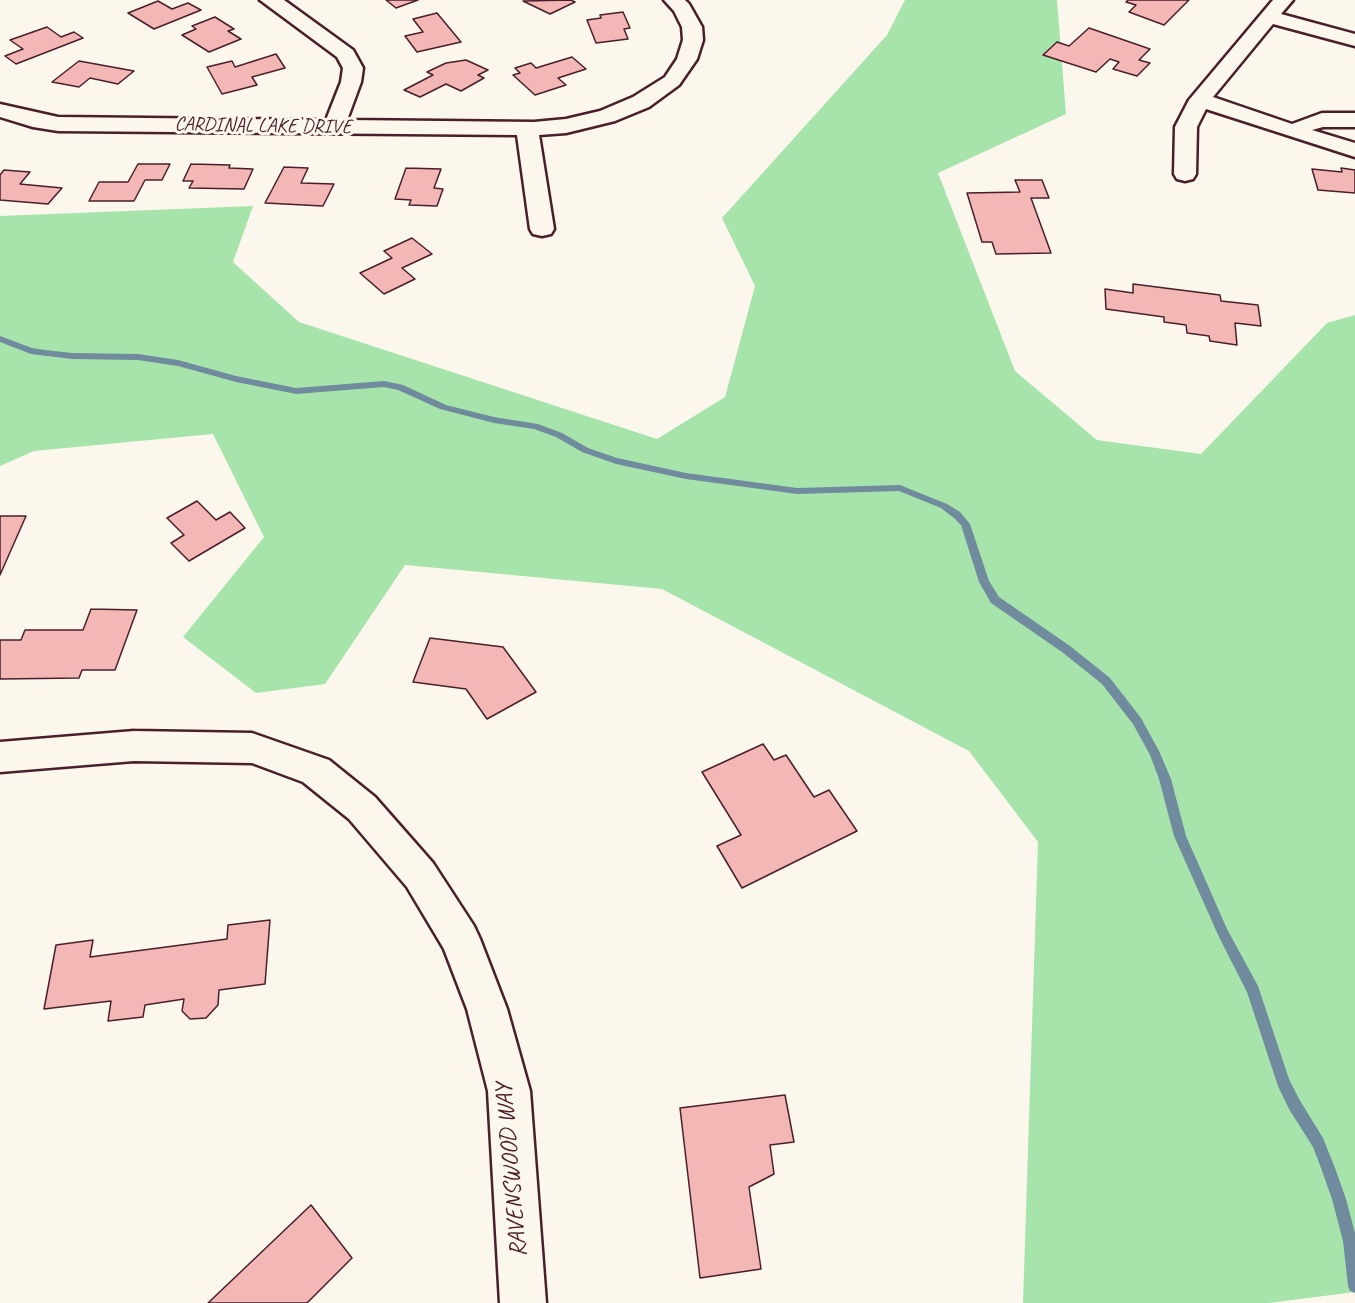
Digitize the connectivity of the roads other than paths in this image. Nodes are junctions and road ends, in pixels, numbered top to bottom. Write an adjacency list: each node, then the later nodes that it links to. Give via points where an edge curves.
1 (270, 0): 9 (street, via 346,54 353,68 351,82)
2 (674, 0): 10 (street, CARDINAL LAKE DRIVE, via 692,27 693,40 687,60 672,81 641,102 607,116 566,126)
3 (1283, 0): 4 (street)
4 (1269, 17): 5 (street); 6 (street)
5 (1355, 40)
6 (1200, 100): 11 (street); 13 (street, via 1186,127)
7 (0, 110): 9 (street, CARDINAL LAKE DRIVE, via 58,123)
8 (1355, 120): 11 (street, via 1322,120 1305,124)
9 (334, 127): 10 (street, CARDINAL LAKE DRIVE)
10 (527, 129): 14 (street)
11 (1298, 133): 12 (street)
12 (1355, 150)
13 (1185, 174)
14 (542, 229)
15 (0, 758): 16 (street, RAVENSWOOD WAY, via 134,746 252,748 316,771 362,808 420,875 460,939 487,1009 509,1090)
16 (523, 1303)

